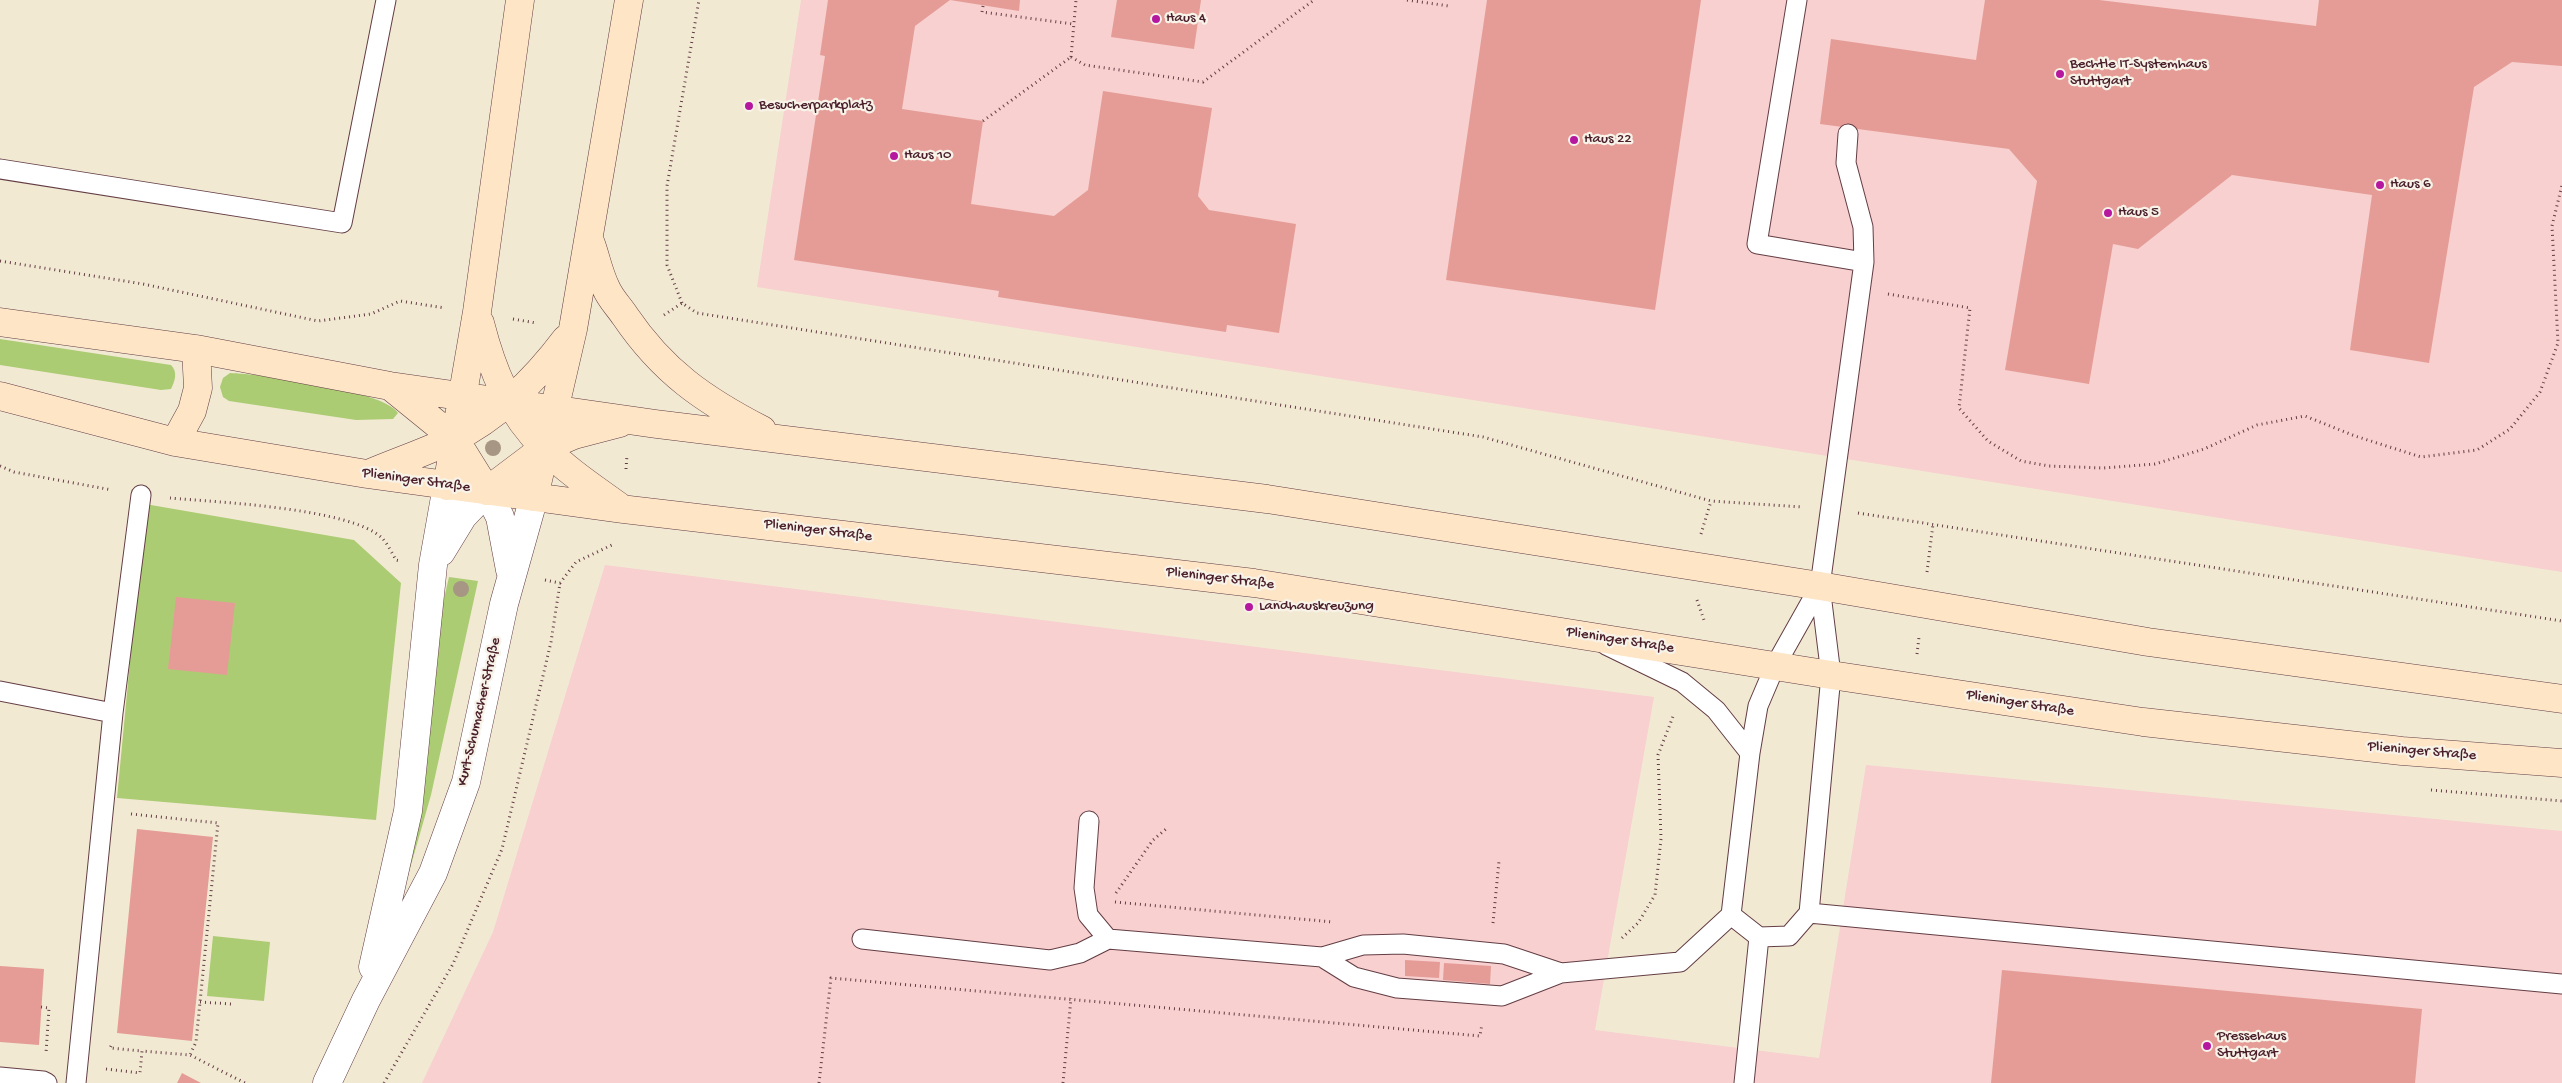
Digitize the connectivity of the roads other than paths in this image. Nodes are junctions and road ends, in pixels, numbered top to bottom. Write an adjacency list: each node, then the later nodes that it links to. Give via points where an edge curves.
1 (386, 0): 6 (lane, via 342,223)
2 (520, 0): 9 (main road, Kurt-Schumacher-Straße)
3 (629, 0): 7 (main road, Kurt-Schumacher-Straße)
4 (1797, 0): 8 (lane, via 1757,244)
5 (1848, 134): 8 (lane, via 1846,163 1863,227)
6 (0, 169)
7 (590, 241): 11 (main road, Kurt-Schumacher-Straße); 20 (main road, via 606,288 639,337 682,382 726,411)
8 (1864, 262): 31 (lane)
9 (477, 312): 15 (main road, Kurt-Schumacher-Straße); 16 (main road, via 490,363)
10 (0, 322): 12 (main road)
11 (573, 329): 16 (main road, via 543,369); 17 (main road, Kurt-Schumacher-Straße)
12 (196, 349): 13 (main road); 21 (main road, via 198,388 192,411)
13 (390, 386): 15 (main road); 19 (main road)
14 (0, 396): 21 (main road, Plieninger Straße)
15 (463, 396): 16 (main road); 19 (main road, Kurt-Schumacher-Straße)
16 (508, 402): 17 (main road); 19 (main road); 22 (main road)
17 (554, 409): 18 (main road); 22 (main road, Kurt-Schumacher-Straße)
18 (631, 420): 20 (main road); 22 (main road, via 574,435)
19 (454, 438): 23 (main road); 24 (main road, Kurt-Schumacher-Straße); 25 (main road)
20 (777, 438): 31 (main road, via 1267,499)
21 (175, 442): 23 (main road, Plieninger Straße)
22 (544, 448): 25 (main road); 27 (main road, Kurt-Schumacher-Straße); 28 (main road)
23 (367, 474): 24 (main road, Plieninger Straße)
24 (446, 486): 25 (main road, Plieninger Straße); 29 (street, Kurt-Schumacher-Straße)
25 (487, 491): 27 (main road, Plieninger Straße); 29 (street, via 463,516); 30 (street, via 500,517)
26 (141, 495): 37 (lane)
27 (534, 497): 28 (main road, Plieninger Straße); 30 (street, Kurt-Schumacher-Straße)
28 (622, 508): 32 (main road, Plieninger Straße, via 1254,583)
29 (433, 565): 49 (street, Kurt-Schumacher-Straße, via 408,811)
30 (511, 574): 49 (street, Kurt-Schumacher-Straße, via 466,782 433,873)
31 (1820, 586): 33 (lane); 34 (lane); 36 (main road, via 2148,642)
32 (1587, 636): 33 (main road, Plieninger Straße); 38 (lane, via 1682,682 1716,710)
33 (1775, 666): 34 (main road, Plieninger Straße); 38 (lane, via 1758,706)
34 (1831, 675): 39 (main road, Plieninger Straße, via 2143,722 2402,751); 41 (lane)
35 (0, 690): 37 (lane)
36 (2562, 700)
37 (113, 713): 50 (lane)
38 (1750, 753): 42 (lane)
39 (2562, 763)
40 (1089, 821): 45 (lane, via 1084,888 1088,915)
41 (1809, 912): 43 (lane, via 1789,936); 48 (lane)
42 (1731, 915): 43 (lane); 47 (lane, via 1680,962)
43 (1759, 937): 54 (lane)
44 (862, 939): 45 (lane, via 1050,960 1080,953)
45 (1108, 939): 46 (lane)
46 (1322, 957): 47 (lane, via 1363,945 1403,944 1504,954); 47 (lane, via 1354,976 1397,988 1484,996 1502,996)
47 (1561, 973)
48 (2562, 984)
49 (366, 1000): 53 (street, Kurt-Schumacher-Straße)
50 (77, 1075)
51 (0, 1077): 52 (lane)
52 (45, 1082)
53 (327, 1083)
54 (1744, 1083)

